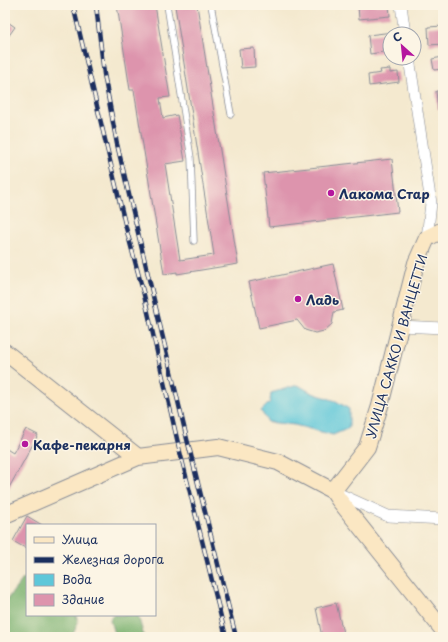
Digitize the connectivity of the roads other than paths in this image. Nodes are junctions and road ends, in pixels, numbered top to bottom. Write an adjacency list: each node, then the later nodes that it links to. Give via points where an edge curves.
1 (167, 5): 9 (lane, via 191,158)
2 (211, 5): 6 (lane)
3 (401, 5): 4 (street)
4 (404, 26)
5 (410, 66): 8 (street, via 431,203)
6 (231, 114)
7 (443, 230): 8 (main road)
8 (427, 238): 10 (main road, УЛИЦА САККО И ВАНЦЕТТИ, via 416,263)
9 (194, 241)
10 (400, 326): 11 (street); 14 (main road, УЛИЦА САККО И ВАНЦЕТТИ, via 367,447)
11 (443, 328)
12 (5, 352): 13 (main road)
13 (138, 457): 14 (main road, via 218,447 278,462); 15 (main road)
14 (333, 491): 16 (street, via 388,516); 17 (main road)
15 (5, 515)
16 (443, 519)
17 (443, 630)

